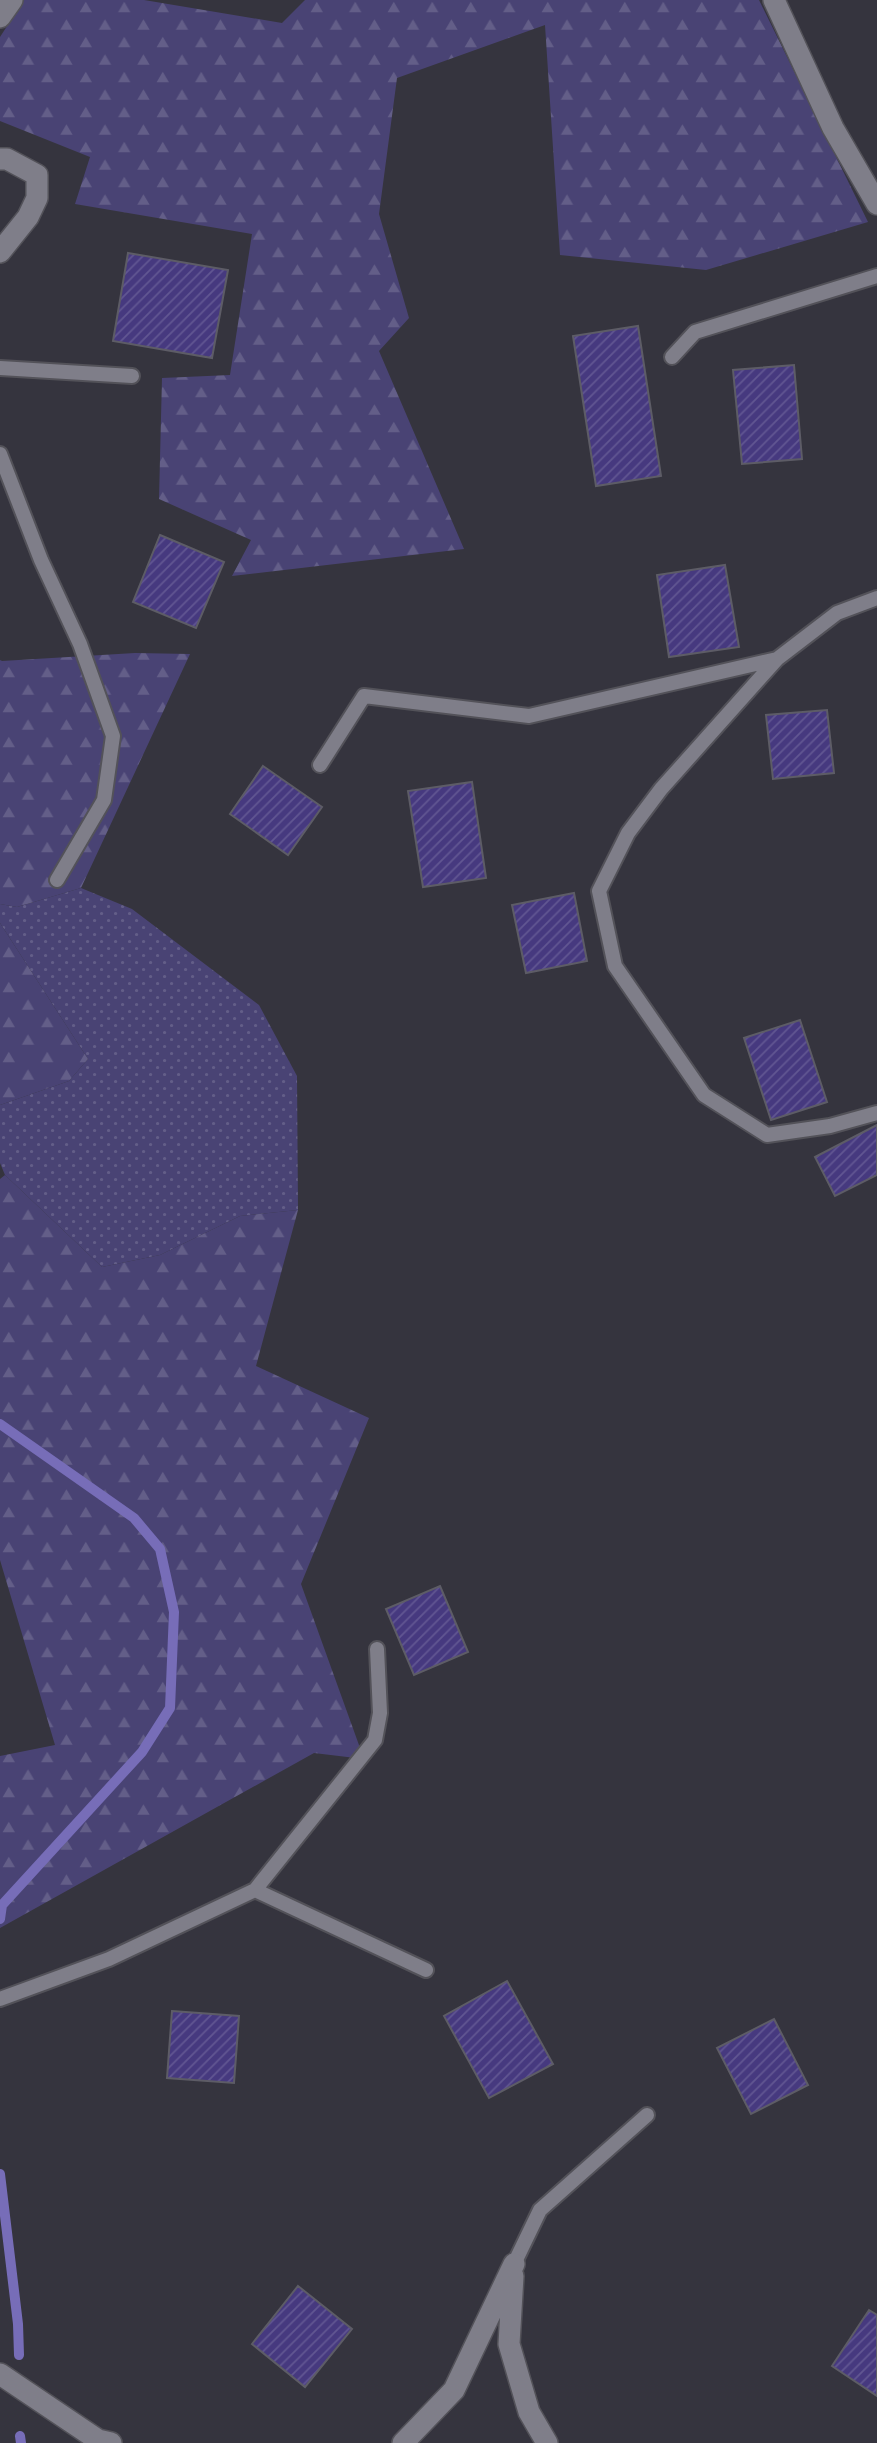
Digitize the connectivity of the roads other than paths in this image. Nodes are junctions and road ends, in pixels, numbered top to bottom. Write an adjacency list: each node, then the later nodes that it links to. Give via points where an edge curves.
1 (12, 0): 3 (street)
2 (774, 0): 5 (street, via 833,128)
3 (0, 17)
4 (0, 159): 6 (street, via 37,176 37,198)
5 (877, 204)
6 (0, 251)
7 (877, 276): 8 (lane, via 695,332)
8 (672, 357)
9 (0, 368): 10 (lane)
10 (132, 376)
11 (0, 454): 15 (lane, via 80,644 113,736 104,800)
12 (877, 598): 13 (lane, via 837,613)
13 (777, 659): 14 (lane, via 530,716 364,696); 16 (lane, via 661,789 628,833 599,891 615,966 705,1095 767,1135 831,1126)
14 (320, 765)
15 (57, 880)
16 (877, 1113)
17 (377, 1649): 18 (lane, via 380,1713 375,1740)
18 (254, 1890): 19 (lane); 20 (lane, via 109,1959)
19 (426, 1970)
20 (0, 2000)
21 (648, 2115): 22 (lane, via 540,2210)
22 (514, 2264): 25 (street, via 454,2390); 26 (street, via 509,2344 529,2412)
23 (0, 2374): 24 (street, via 98,2440)
24 (111, 2443)
25 (403, 2443)
26 (547, 2443)

